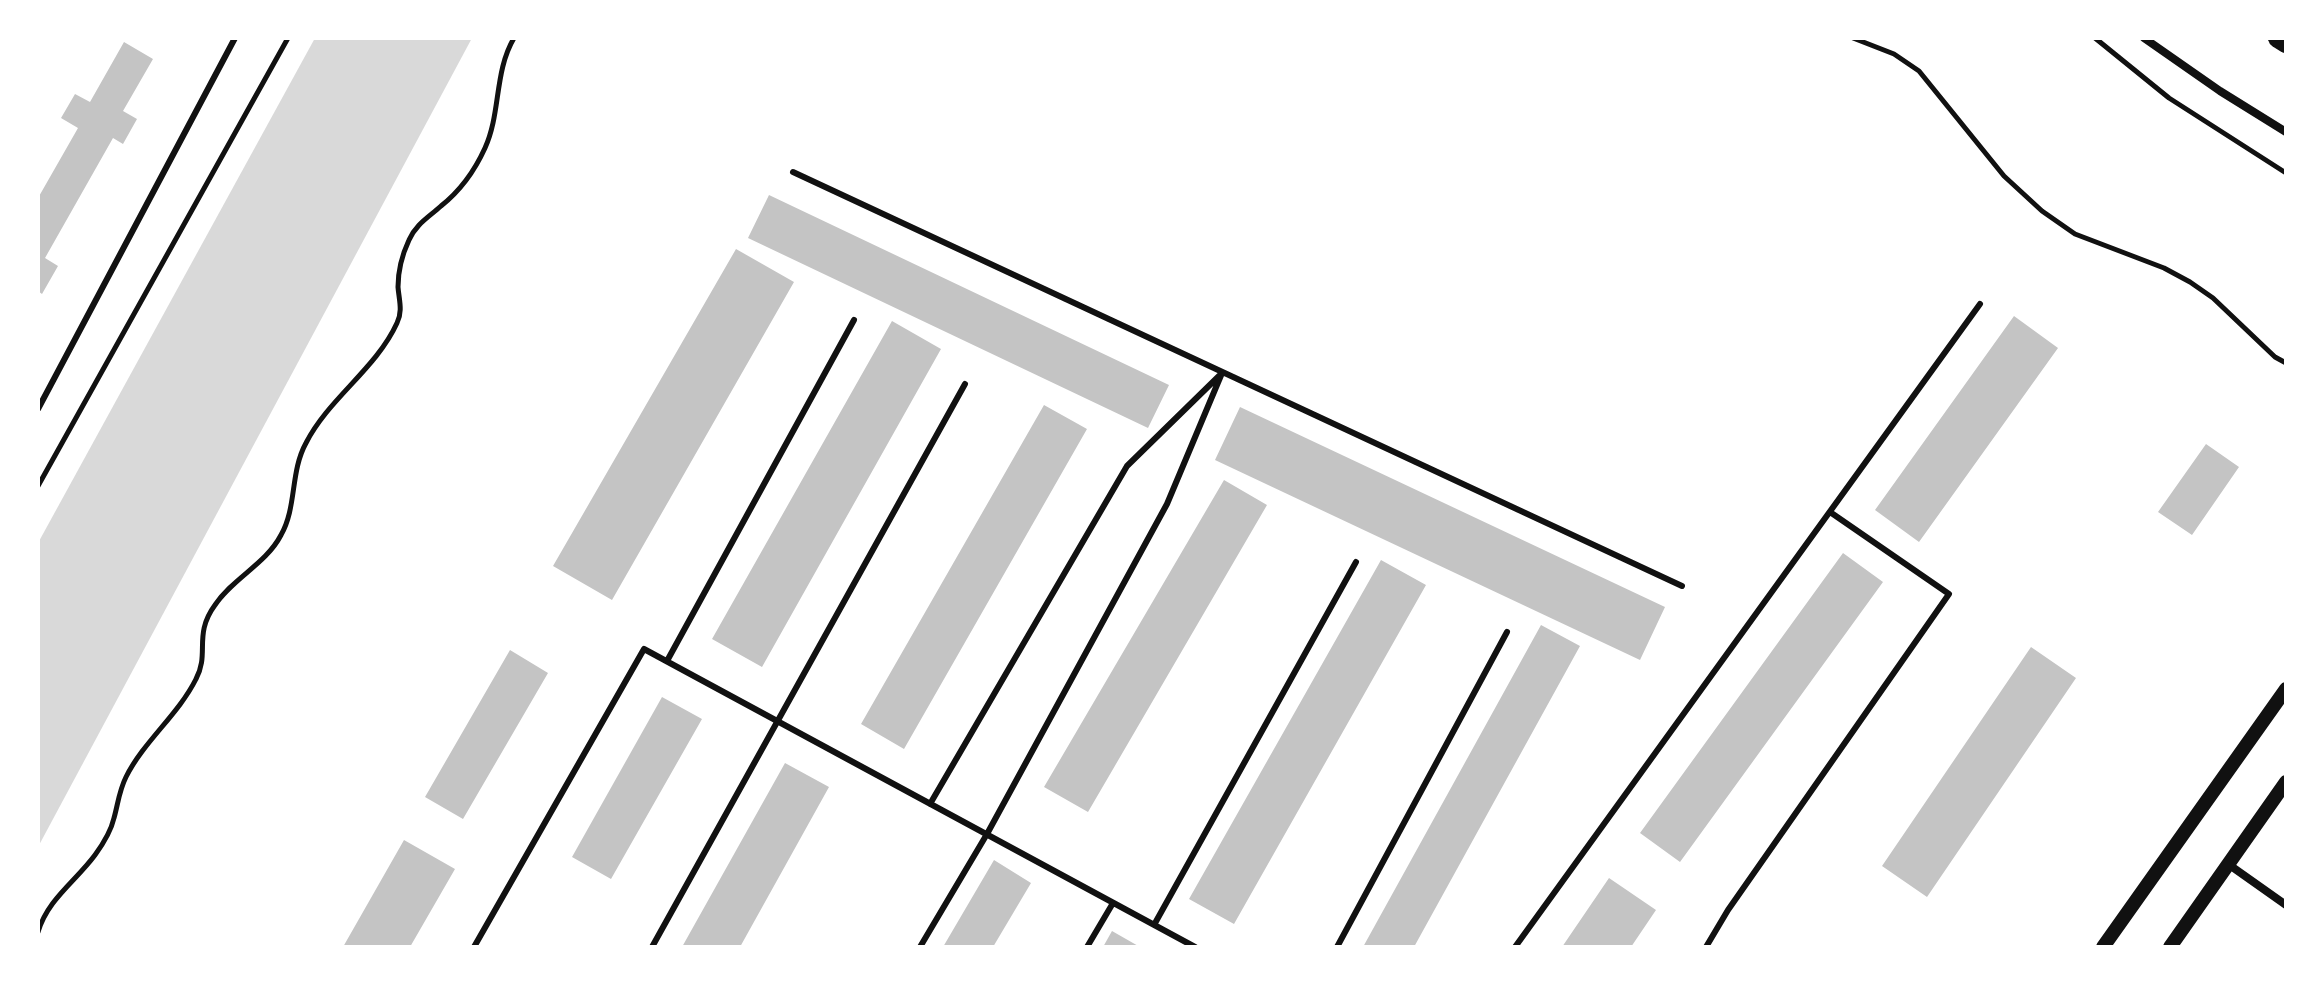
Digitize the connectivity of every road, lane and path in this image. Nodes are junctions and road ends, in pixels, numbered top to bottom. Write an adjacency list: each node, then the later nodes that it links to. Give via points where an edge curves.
1 (235, 38): 17 (lane)
2 (288, 38): 18 (path)
3 (514, 38): 33 (path, via 500,72 485,148 469,177 410,238 400,265 399,320 381,351 316,425 297,460 279,540 205,619 194,683 135,761 106,838 50,905)
4 (1853, 38): 14 (path, via 1894,54 1919,71 2004,176 2042,211 2075,234 2190,282)
5 (2095, 38): 11 (path, via 2169,98)
6 (2144, 38): 9 (street)
7 (2278, 38): 8 (main road)
8 (2286, 43)
9 (2286, 132)
10 (793, 172): 15 (lane)
11 (2286, 173)
12 (1980, 304): 19 (lane)
13 (854, 320): 23 (lane)
14 (2286, 363)
15 (1222, 373): 21 (lane); 27 (lane, via 1127,466); 28 (lane, via 1167,504)
16 (965, 384): 25 (lane)
17 (38, 409)
18 (38, 486)
19 (1830, 512): 40 (lane); 41 (lane, via 1949,594)
20 (1356, 562): 32 (lane)
21 (1682, 586)
22 (1507, 632): 39 (lane)
23 (667, 661): 25 (lane); 34 (lane, via 644,649)
24 (2286, 689): 42 (street)
25 (776, 720): 27 (lane); 35 (lane)
26 (2286, 782): 29 (street)
27 (930, 804): 28 (lane)
28 (987, 834): 30 (lane); 36 (lane)
29 (2228, 864): 31 (street); 43 (street)
30 (1113, 903): 32 (lane); 37 (lane)
31 (2286, 905)
32 (1154, 925): 38 (lane)
33 (38, 932)
34 (474, 947)
35 (652, 947)
36 (920, 947)
37 (1087, 947)
38 (1195, 947)
39 (1337, 947)
40 (1515, 947)
41 (1706, 947)
42 (2103, 947)
43 (2170, 947)

